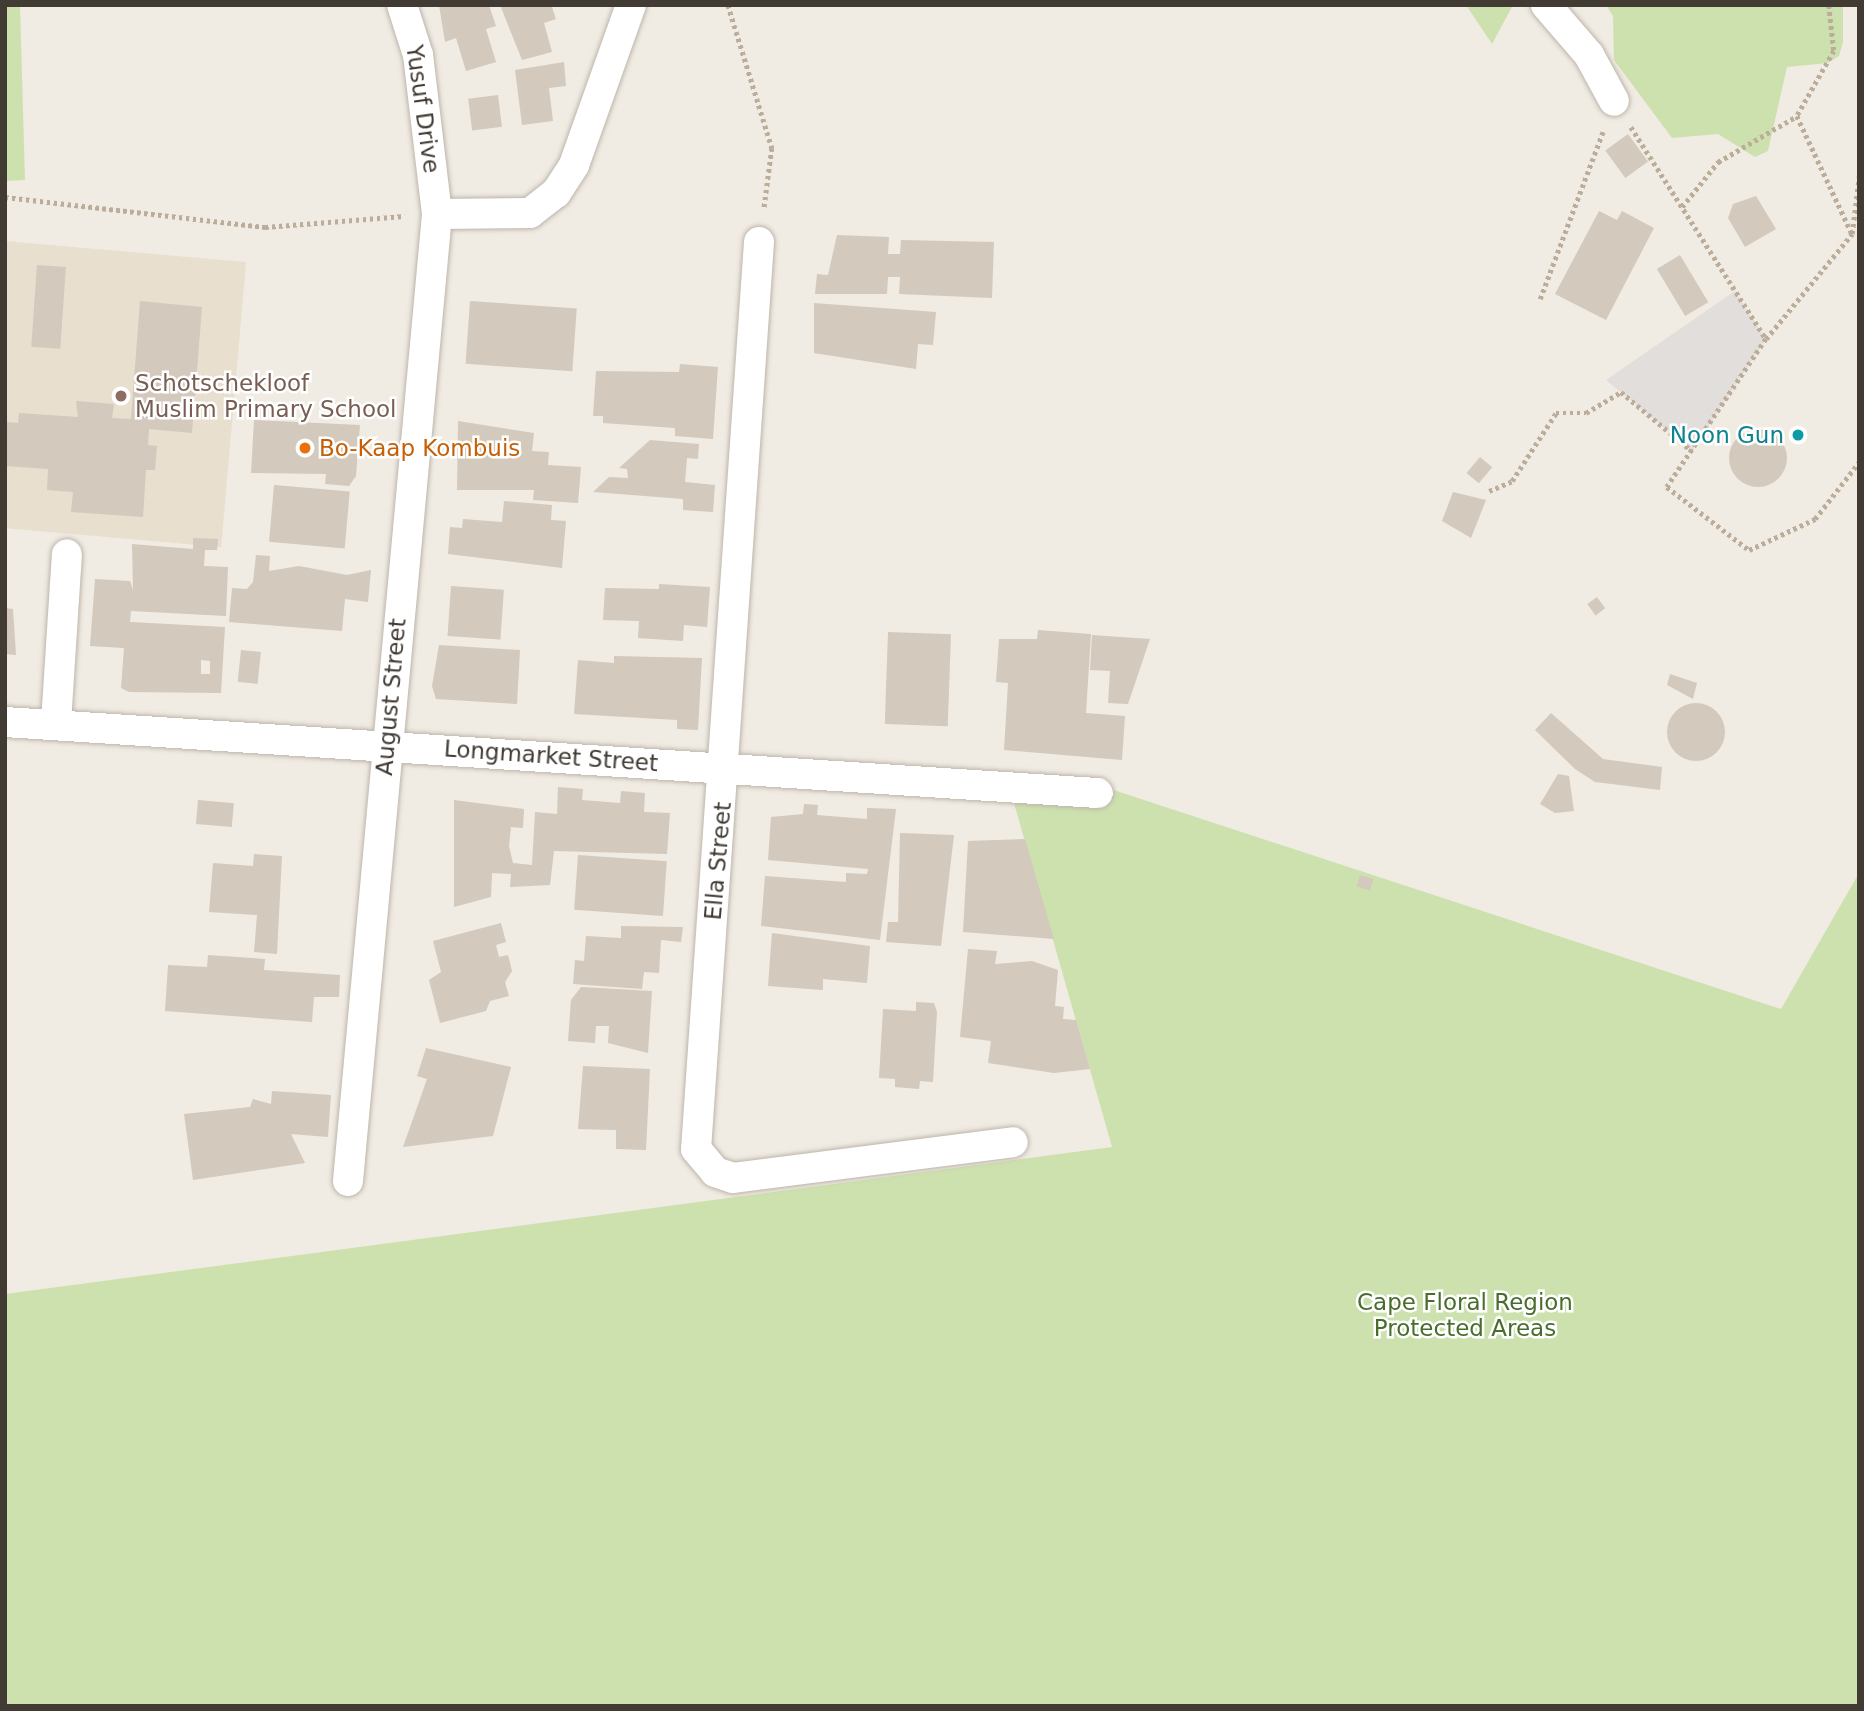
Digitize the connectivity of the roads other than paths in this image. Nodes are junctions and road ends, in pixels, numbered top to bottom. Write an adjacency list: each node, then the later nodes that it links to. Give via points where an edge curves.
1 (402, 5): 5 (street, Yusuf Drive, via 418,55)
2 (631, 5): 5 (street, via 574,165 556,193 530,213)
3 (1546, 5): 4 (street, via 1589,55)
4 (1615, 101)
5 (436, 214): 10 (street, August Street)
6 (760, 242): 11 (street, Ella Street)
7 (67, 554): 9 (street)
8 (5, 722): 9 (street, Longmarket Street)
9 (56, 723): 10 (street, Longmarket Street)
10 (386, 744): 11 (street, Longmarket Street); 14 (street, August Street)
11 (726, 768): 12 (street, Longmarket Street); 13 (street, Ella Street, via 695,1126 703,1161 733,1178)
12 (1098, 793)
13 (1013, 1142)
14 (348, 1181)

